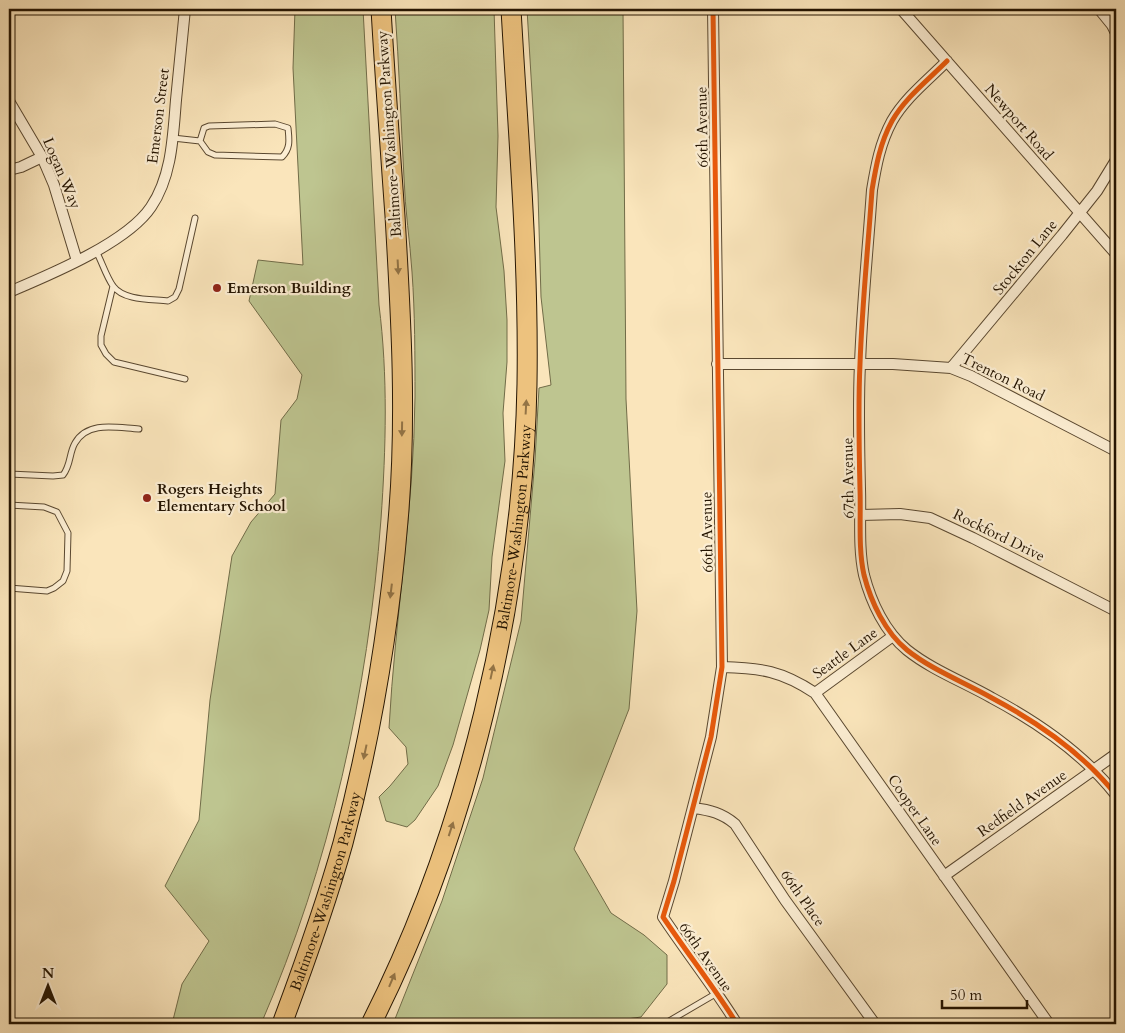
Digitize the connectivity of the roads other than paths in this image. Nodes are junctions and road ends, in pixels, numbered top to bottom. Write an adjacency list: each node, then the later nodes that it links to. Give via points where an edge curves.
1 (185, 9): 10 (street, Emerson Street)
2 (381, 9): 42 (highway, Baltimore-Washington Parkway, one-way to 42, via 401,318 403,384 398,520 383,651 360,773 327,896)
3 (511, 9): 43 (highway, Baltimore-Washington Parkway, one-way to 3, via 415,927 460,801 493,670 517,529 527,387 527,319)
4 (713, 9): 22 (street, 66th Avenue)
5 (901, 9): 8 (street, Newport Road)
6 (1099, 9): 7 (street)
7 (1116, 33)
8 (947, 61): 15 (street, Newport Road); 23 (street, 67th Avenue, via 909,98 893,119 883,140 872,190)
9 (9, 101): 12 (street, Logan Way)
10 (172, 138): 11 (lane); 17 (street, Emerson Street, via 166,175 151,207 125,233)
11 (200, 141): 11 (lane, via 208,152 215,155 282,157 289,144 288,128 275,124 209,126 204,128)
12 (42, 157): 14 (street); 19 (street, Logan Way)
13 (1116, 160): 15 (street, Stockton Lane)
14 (9, 170)
15 (1079, 213): 18 (street, Newport Road); 24 (street, Stockton Lane)
16 (195, 218): 20 (lane, via 175,296 168,301 130,297 120,294)
17 (96, 250): 19 (street, Emerson Street); 20 (lane)
18 (1116, 254)
19 (77, 261): 21 (street, Emerson Street)
20 (113, 286): 25 (lane, via 101,336 106,354 114,362)
21 (9, 292)
22 (717, 364): 23 (street, Trenton Road); 34 (street, 66th Avenue)
23 (860, 364): 24 (street, Trenton Road); 30 (street, 67th Avenue)
24 (951, 368): 27 (street, Trenton Road)
25 (185, 379)
26 (139, 429): 28 (lane, via 100,427 88,430 75,442 69,468 63,475)
27 (1116, 451)
28 (9, 474)
29 (9, 505): 31 (lane, via 44,507 57,512 68,533 67,571 63,580 47,591)
30 (861, 515): 32 (street, Rockford Drive, via 900,514 930,518); 33 (street, 67th Avenue, via 864,574 882,620)
31 (9, 588)
32 (1116, 611)
33 (893, 636): 35 (street, Seattle Lane); 37 (street, 67th Avenue, via 935,668 1023,716 1068,746)
34 (722, 667): 35 (street, Cooper Lane, via 772,671); 39 (street, 66th Avenue, via 711,737)
35 (815, 693): 40 (street, Cooper Lane)
36 (1116, 754): 37 (street, Redfield Avenue)
37 (1095, 770): 38 (street, 67th Avenue); 40 (street, Redfield Avenue)
38 (1116, 795)
39 (693, 808): 41 (street, 66th Avenue, via 663,917); 46 (street, 66th Place, via 717,812 735,824 785,900)
40 (944, 876): 47 (street, Cooper Lane)
41 (717, 993): 44 (lane); 45 (street, 66th Avenue)
42 (282, 1024)
43 (371, 1024)
44 (664, 1024)
45 (737, 1024)
46 (875, 1024)
47 (1049, 1024)

